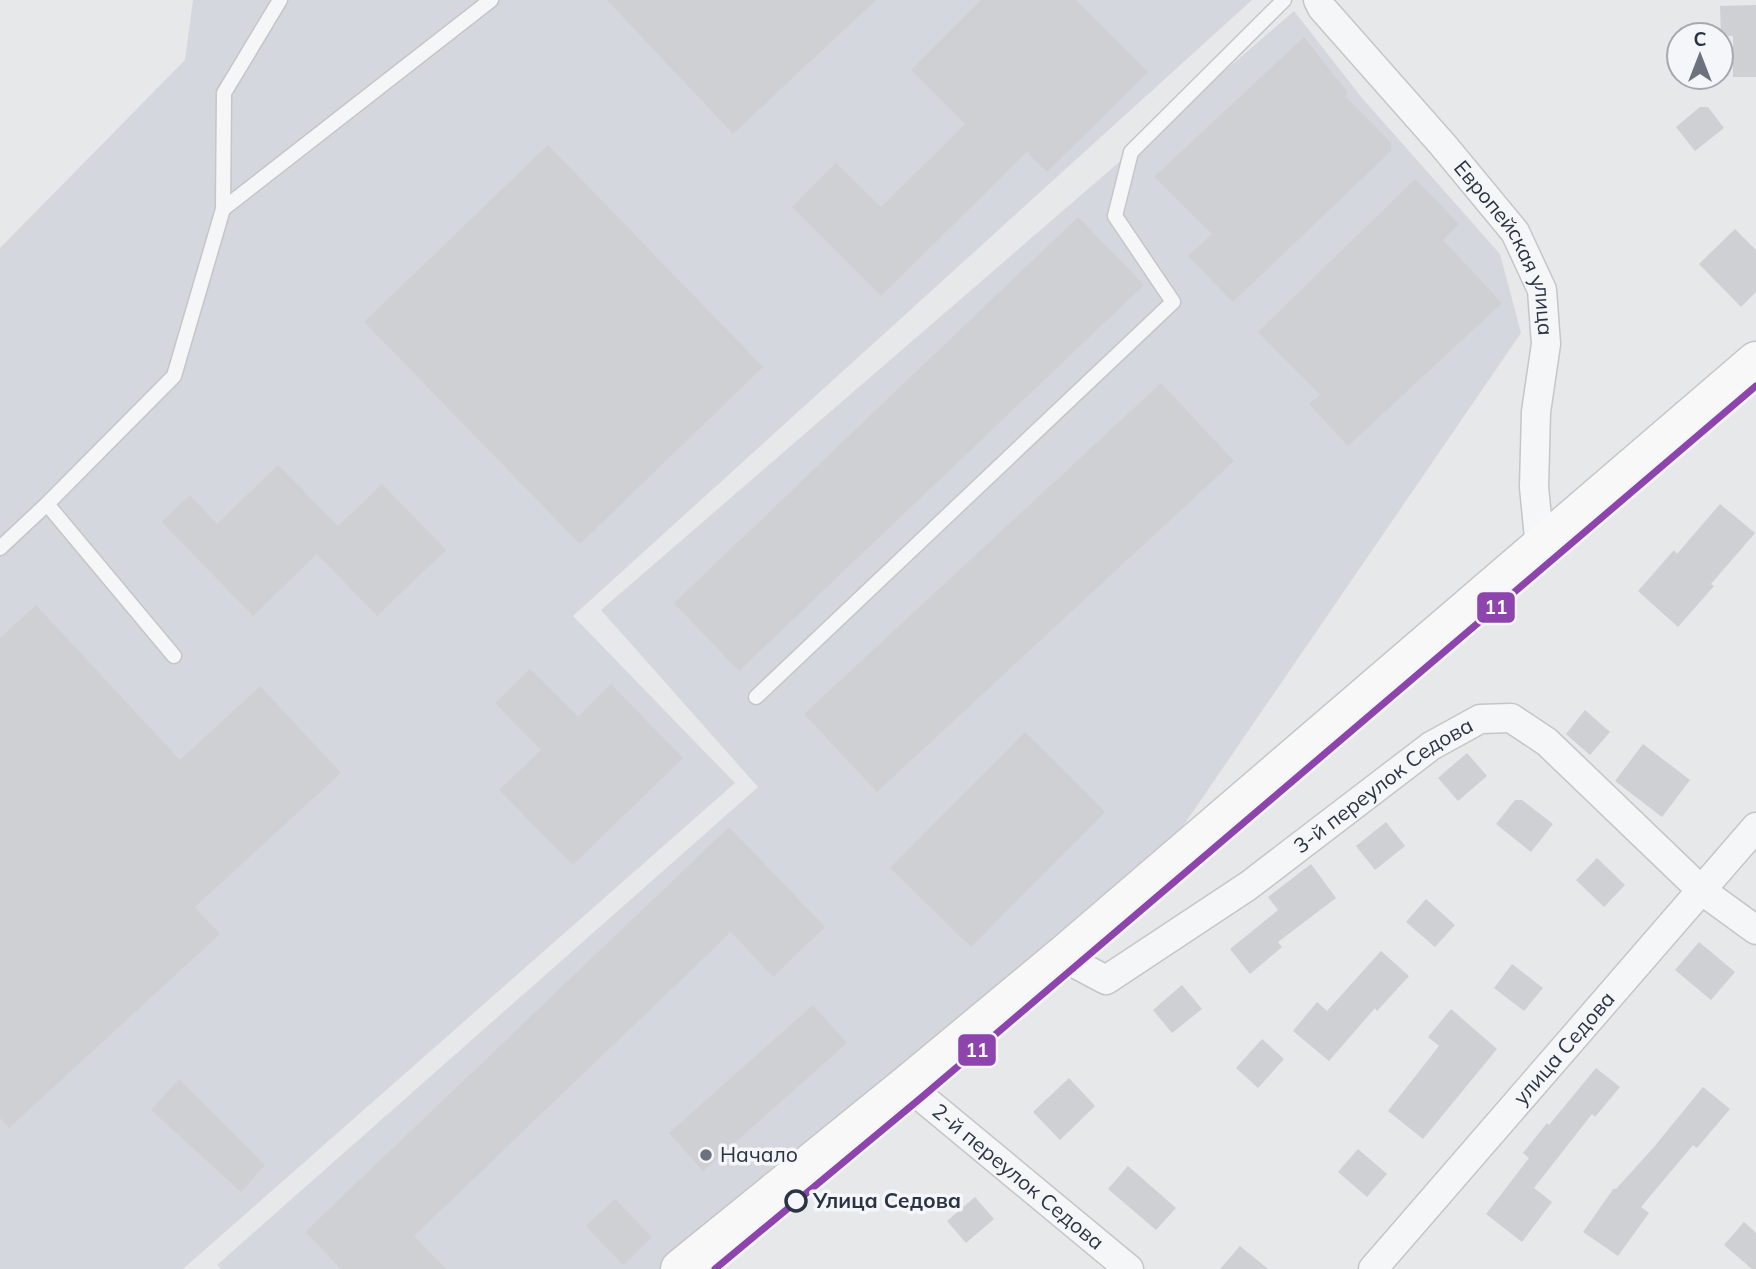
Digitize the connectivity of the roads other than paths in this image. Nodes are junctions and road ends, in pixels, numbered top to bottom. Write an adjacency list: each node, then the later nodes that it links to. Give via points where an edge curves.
1 (279, 0): 5 (lane, via 224,93)
2 (491, 0): 5 (lane)
3 (1284, 0): 11 (lane, via 1131,152 1115,216 1173,302)
4 (1318, 0): 9 (street, Европейская улица, via 1515,232 1542,290 1546,344 1536,412 1534,487)
5 (223, 209): 7 (lane, via 174,376)
6 (1756, 361): 9 (main road)
7 (47, 504): 8 (lane); 10 (lane)
8 (0, 548)
9 (1540, 548): 15 (main road)
10 (174, 656)
11 (756, 697)
12 (1756, 827): 13 (street, улица Седова)
13 (1701, 890): 14 (street, 3-й переулок Седова); 15 (street, 3-й переулок Седова, via 1547,742 1511,718 1480,719 1431,746 1248,886 1106,980); 19 (street, улица Седова)
14 (1756, 930)
15 (1065, 954): 16 (main road)
16 (907, 1085): 17 (main road); 18 (street, 2-й переулок Седова)
17 (680, 1269)
18 (1129, 1269)
19 (1373, 1269)

